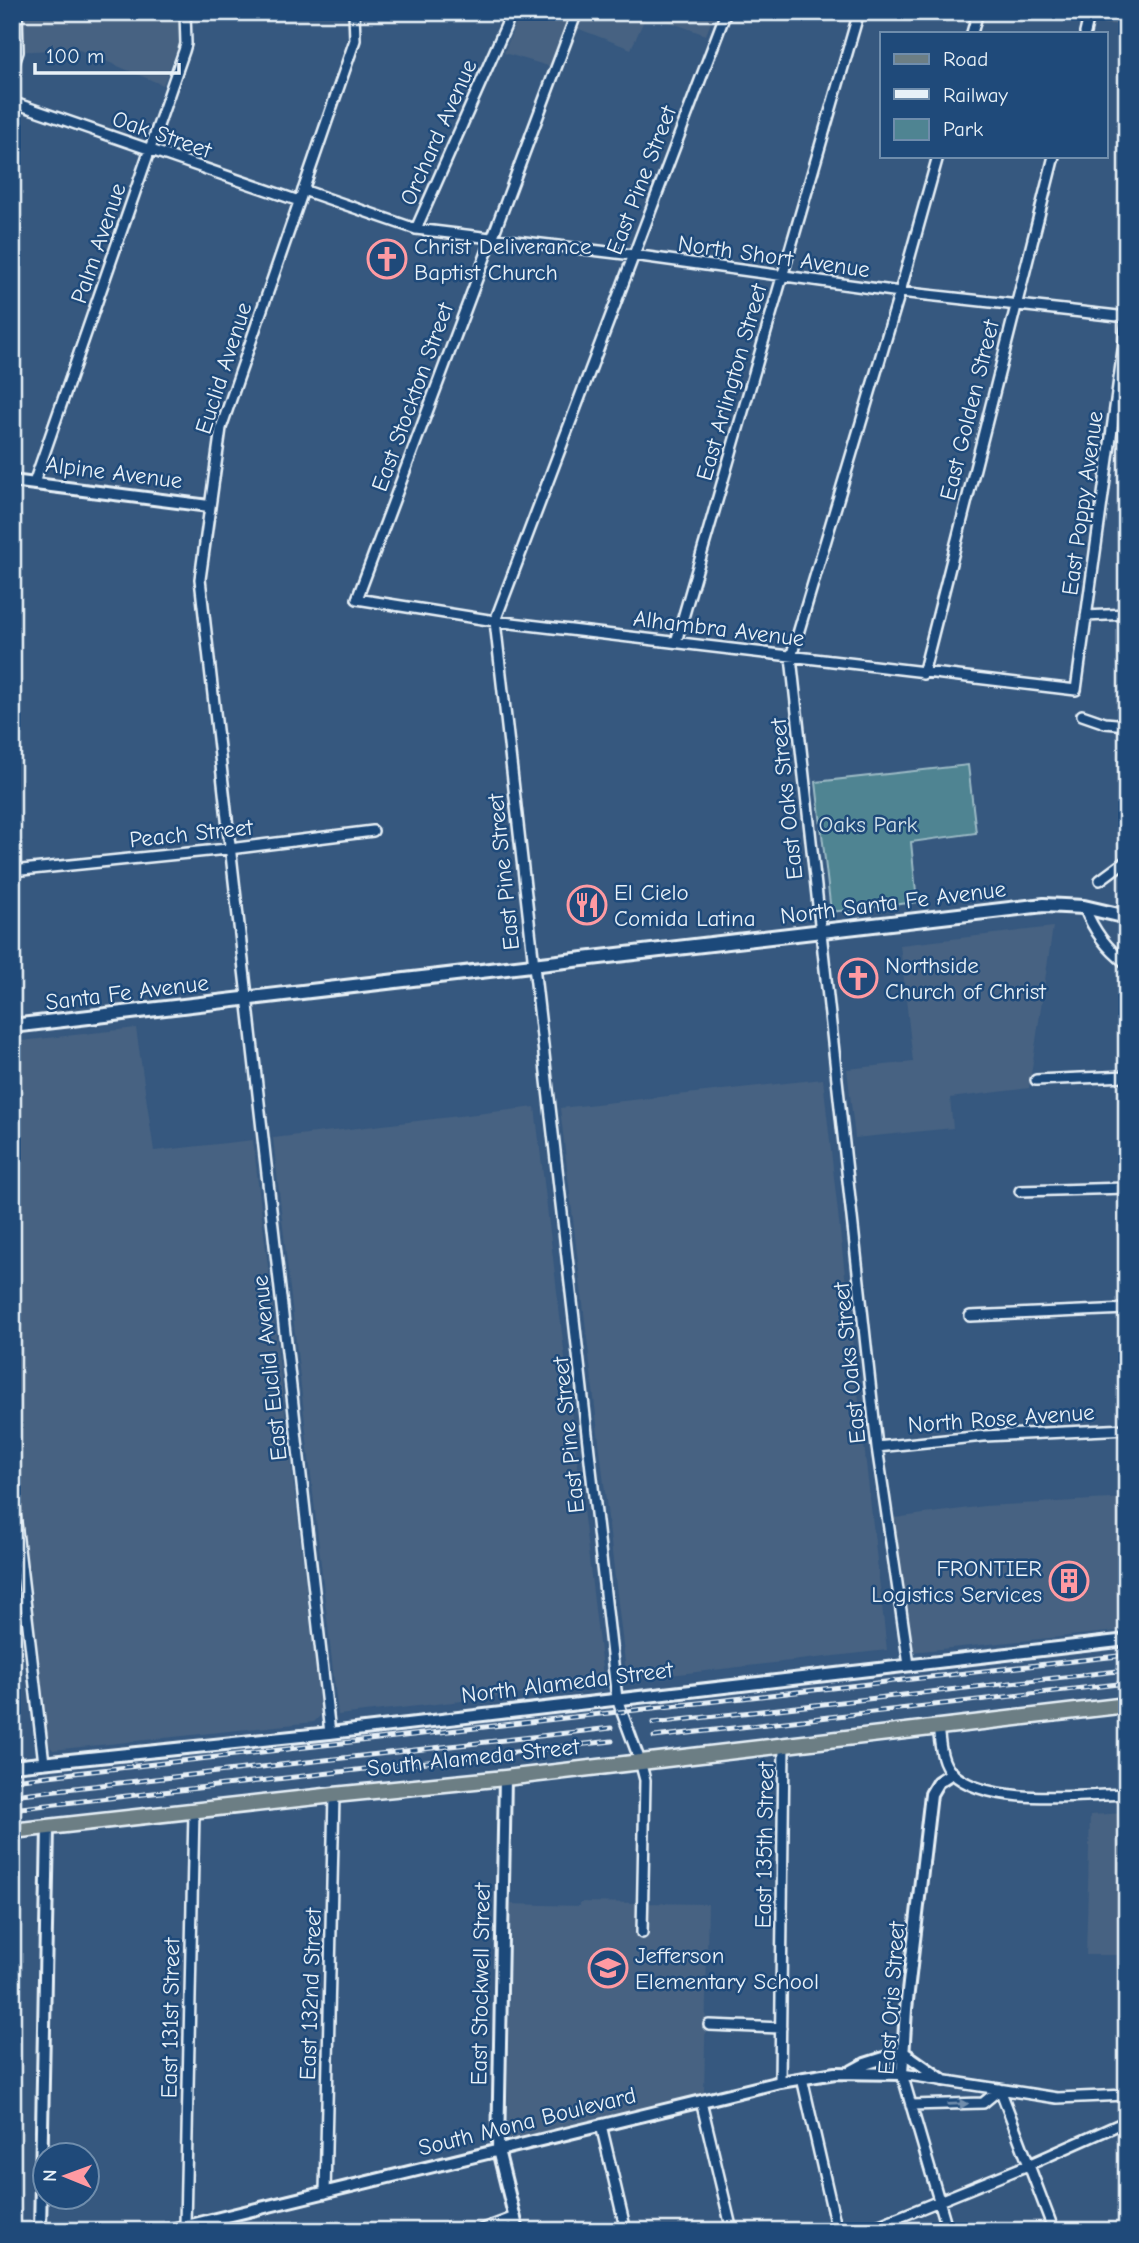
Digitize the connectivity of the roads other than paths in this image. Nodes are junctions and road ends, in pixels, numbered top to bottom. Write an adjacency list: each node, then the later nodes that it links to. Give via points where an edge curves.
1 (17, 12): 12 (street, via 18,52)
2 (185, 12): 14 (street, Palm Avenue, via 186,46)
3 (354, 12): 17 (street, Euclid Avenue, via 355,40)
4 (512, 12): 19 (street, Orchard Avenue)
5 (577, 12): 20 (street, East Stockton Street)
6 (726, 12): 21 (street, East Pine Street)
7 (859, 12): 22 (street, East Arlington Street)
8 (978, 12): 10 (street)
9 (1090, 12): 11 (street)
10 (972, 32)
11 (1085, 32)
12 (12, 69)
13 (12, 102): 14 (street, Oak Street)
14 (150, 150): 18 (street, Oak Street); 27 (street, Palm Avenue)
15 (937, 158): 23 (street, East Oaks Street)
16 (1053, 158): 24 (street, East Golden Street)
17 (303, 190): 18 (street, Euclid Avenue); 19 (street)
18 (299, 201): 28 (street, Euclid Avenue, via 220,428)
19 (416, 229): 20 (street, North Short Avenue)
20 (492, 238): 21 (street, North Short Avenue); 29 (street, East Stockton Street)
21 (633, 256): 22 (street, North Short Avenue); 32 (street, East Pine Street)
22 (782, 278): 23 (street, North Short Avenue); 33 (street, East Arlington Street)
23 (900, 292): 24 (street, North Short Avenue); 34 (street, East Oaks Street)
24 (1016, 304): 25 (street, North Short Avenue); 35 (street, East Golden Street)
25 (1127, 319): 31 (street, East Poppy Avenue)
26 (12, 481): 27 (street, Alpine Avenue)
27 (34, 483): 28 (street, Alpine Avenue)
28 (209, 506): 40 (street, Euclid Avenue, via 200,587)
29 (357, 599): 32 (street, Alhambra Avenue)
30 (1127, 614): 31 (street)
31 (1086, 615): 36 (street, East Poppy Avenue)
32 (495, 621): 33 (street, Alhambra Avenue); 48 (street, East Pine Street)
33 (676, 642): 34 (street, Alhambra Avenue)
34 (790, 657): 35 (street, Alhambra Avenue); 46 (street, East Oaks Street)
35 (923, 674): 36 (street, Alhambra Avenue)
36 (1076, 690)
37 (1082, 715): 38 (street)
38 (1127, 725)
39 (373, 831): 40 (street, Peach Street)
40 (230, 848): 42 (street, Peach Street); 49 (street, Euclid Avenue)
41 (1127, 860): 43 (street)
42 (12, 871)
43 (1100, 880)
44 (1084, 907): 45 (main road, North Santa Fe Avenue); 46 (main road, North Santa Fe Avenue, via 1044,905); 47 (street, via 1095,932)
45 (1127, 917)
46 (820, 932): 48 (main road, North Santa Fe Avenue); 58 (street, East Oaks Street)
47 (1127, 964)
48 (533, 965): 49 (main road, North Santa Fe Avenue); 62 (street, East Pine Street)
49 (247, 999): 50 (main road, Santa Fe Avenue); 65 (street, East Euclid Avenue)
50 (12, 1026)
51 (1127, 1076): 52 (street)
52 (1035, 1080)
53 (1127, 1188): 54 (street)
54 (1020, 1191)
55 (1127, 1309): 56 (street)
56 (971, 1317)
57 (1127, 1429): 58 (street, North Rose Avenue)
58 (877, 1447): 61 (street, East Oaks Street)
59 (12, 1489): 68 (street)
60 (1127, 1640): 61 (street, North Alameda Street)
61 (909, 1665): 62 (street, North Alameda Street)
62 (617, 1699): 65 (street, North Alameda Street); 67 (street, East Pine Street)
63 (1127, 1705): 64 (main road)
64 (938, 1726): 66 (main road, South Alameda Street); 70 (street, via 945,1762)
65 (330, 1732): 68 (street, North Alameda Street)
66 (784, 1746): 67 (main road, South Alameda Street); 79 (street, East 135th Street)
67 (640, 1761): 71 (main road, South Alameda Street); 77 (street, East Pine Street, via 645,1780)
68 (44, 1763): 69 (street, North Alameda Street)
69 (12, 1766)
70 (952, 1773): 72 (street, via 1007,1795); 80 (street, East Oris Street, via 938,1782 931,1794)
71 (505, 1778): 73 (main road, South Alameda Street); 92 (street, East Stockwell Street)
72 (1127, 1794)
73 (334, 1795): 74 (main road, South Alameda Street); 94 (street, East 132nd Street)
74 (194, 1812): 75 (main road, South Alameda Street); 97 (street, East 131st Street)
75 (48, 1827): 76 (main road, South Alameda Street); 98 (street)
76 (12, 1831)
77 (642, 1933)
78 (709, 2025): 79 (street)
79 (780, 2028): 85 (street, East 135th Street)
80 (903, 2052): 81 (street); 82 (street, East Oris Street); 84 (street)
81 (849, 2073): 82 (street, South Mona Boulevard); 83 (street, South Mona Boulevard)
82 (902, 2074): 84 (street); 89 (street, East Oris Street)
83 (802, 2078): 85 (street, South Mona Boulevard); 104 (street)
84 (943, 2080): 86 (street)
85 (780, 2082): 88 (street, South Mona Boulevard)
86 (1000, 2089): 87 (street, via 1057,2098); 89 (street, one-way to 86, via 983,2104); 93 (street)
87 (1127, 2095)
88 (701, 2101): 91 (street, South Mona Boulevard); 103 (street)
89 (911, 2105): 95 (street, East Oris Street)
90 (1127, 2121): 93 (street)
91 (601, 2124): 92 (street, South Mona Boulevard); 102 (street)
92 (498, 2150): 94 (street, South Mona Boulevard); 96 (street, East Stockwell Street)
93 (1028, 2165): 95 (street); 107 (street)
94 (325, 2193): 97 (street, South Mona Boulevard)
95 (939, 2201): 105 (street); 106 (street, East Oris Street)
96 (515, 2217): 100 (street); 101 (street, East Stockwell Street)
97 (185, 2226): 99 (street, South Mona Boulevard)
98 (40, 2231)
99 (167, 2231)
100 (478, 2231)
101 (518, 2231)
102 (626, 2231)
103 (732, 2231)
104 (837, 2231)
105 (865, 2231)
106 (948, 2231)
107 (1055, 2231)

